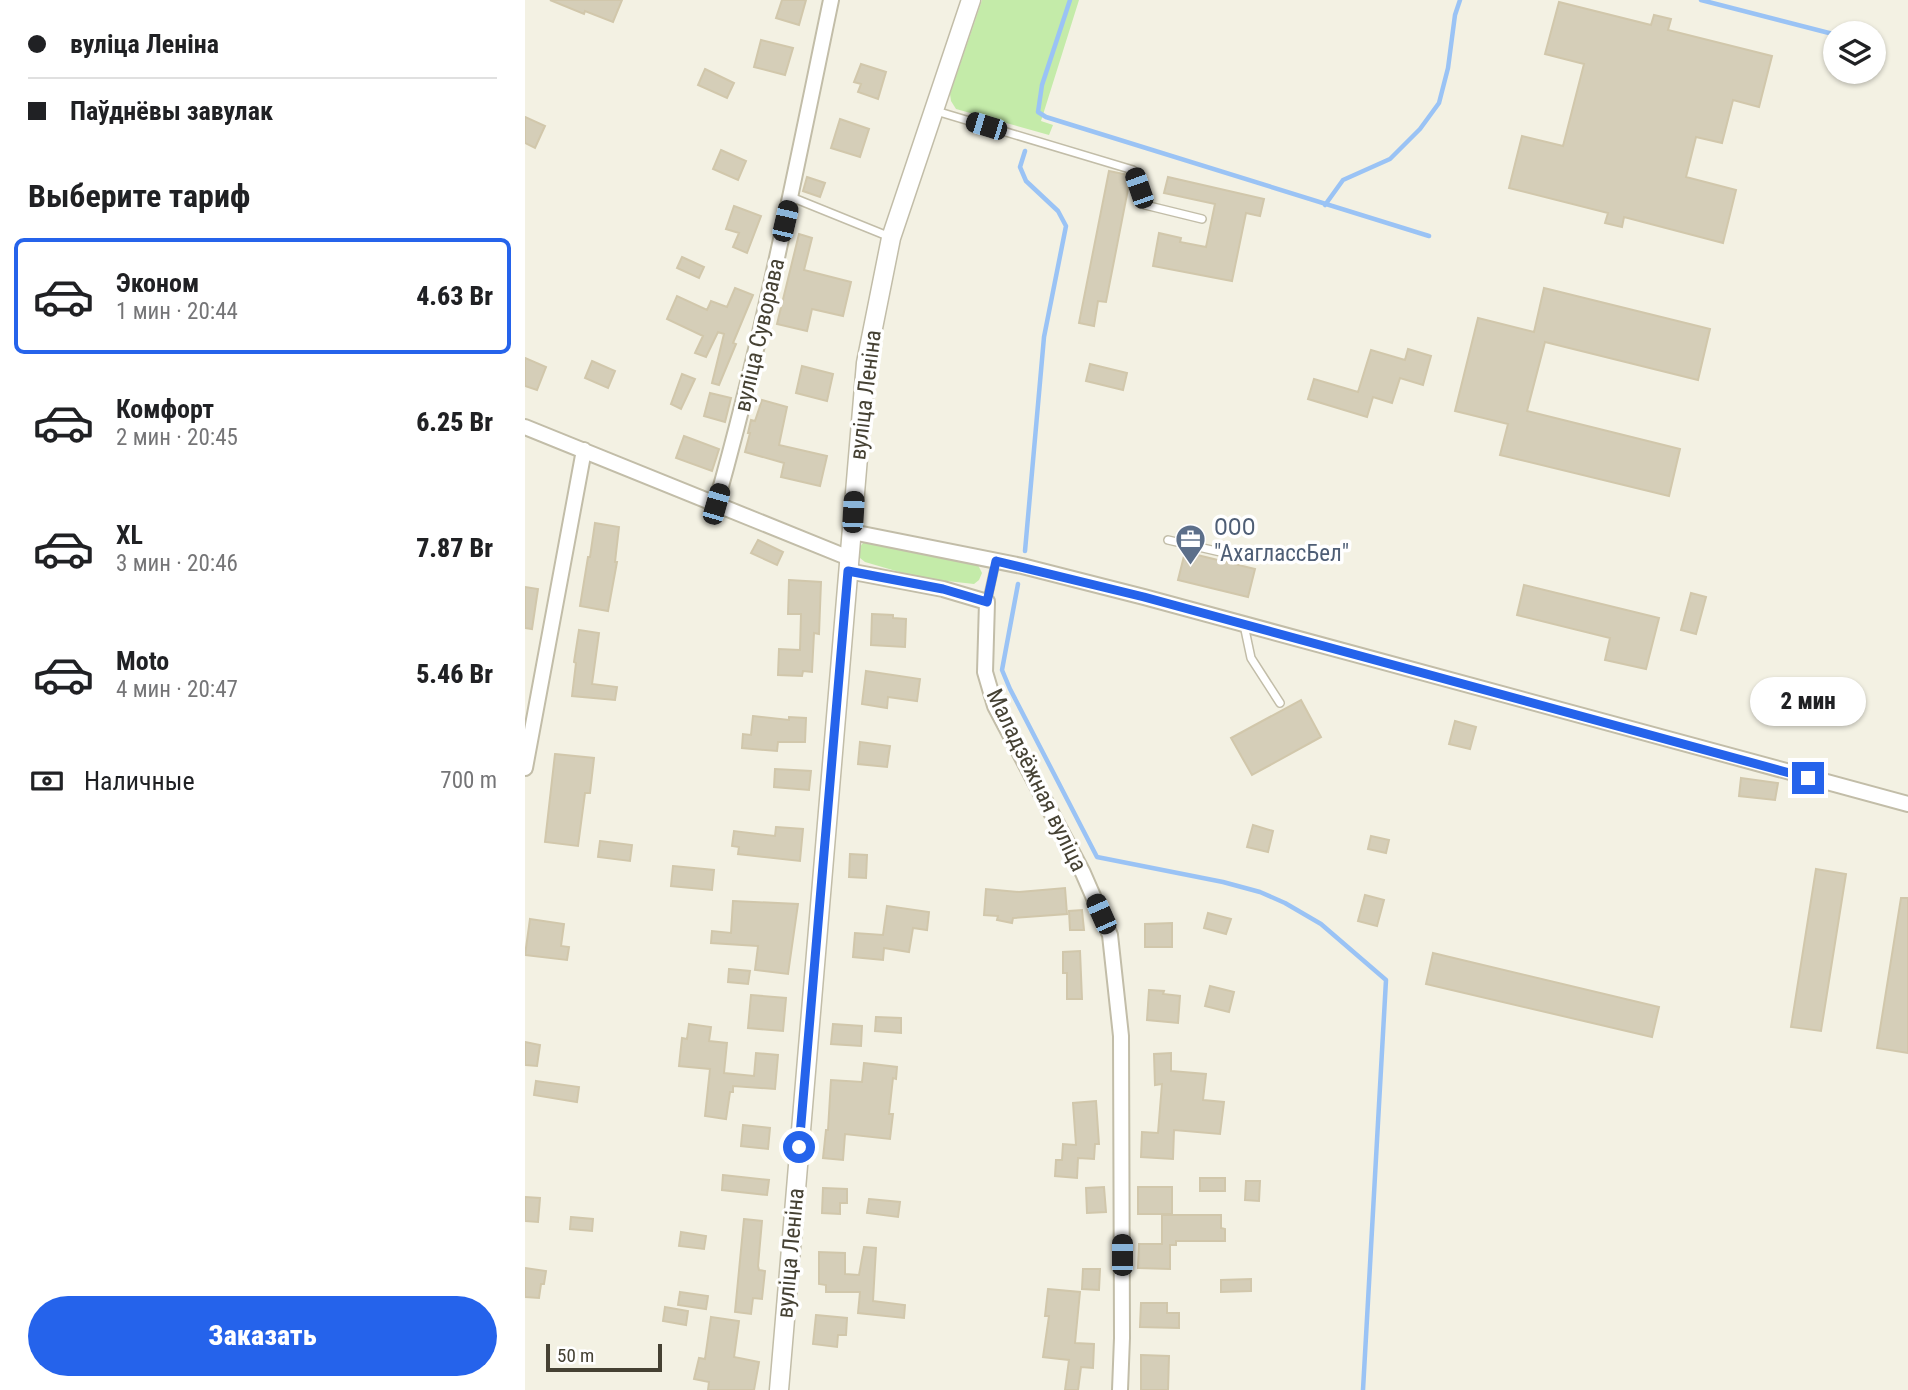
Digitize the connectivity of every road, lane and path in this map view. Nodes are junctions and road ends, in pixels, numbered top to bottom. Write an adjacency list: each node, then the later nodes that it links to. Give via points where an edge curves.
1 (831, 0): 4 (street, вуліца Суворава)
2 (971, 0): 3 (street, вуліца Леніна)
3 (935, 110): 5 (lane, via 1133,170 1145,205); 6 (street, вуліца Леніна)
4 (790, 196): 6 (lane); 9 (street, вуліца Суворава)
5 (1202, 219)
6 (891, 238): 10 (street, вуліца Леніна, via 866,363)
7 (525, 427): 8 (street)
8 (584, 450): 9 (street); 17 (street)
9 (716, 504): 14 (street)
10 (852, 532): 13 (street); 14 (street, вуліца Леніна)
11 (1168, 540): 12 (lane)
12 (1251, 559)
13 (996, 561): 15 (lane); 16 (street)
14 (848, 565): 15 (street); 21 (street, вуліца Леніна)
15 (987, 602): 22 (street, Маладзёжная вуліца, via 985,672 995,706 1083,873 1110,935 1121,1036)
16 (1244, 624): 18 (lane, via 1251,658); 20 (street)
17 (531, 693): 19 (street)
18 (1280, 703)
19 (525, 768)
20 (1908, 804)
21 (779, 1390)
22 (1120, 1390)

